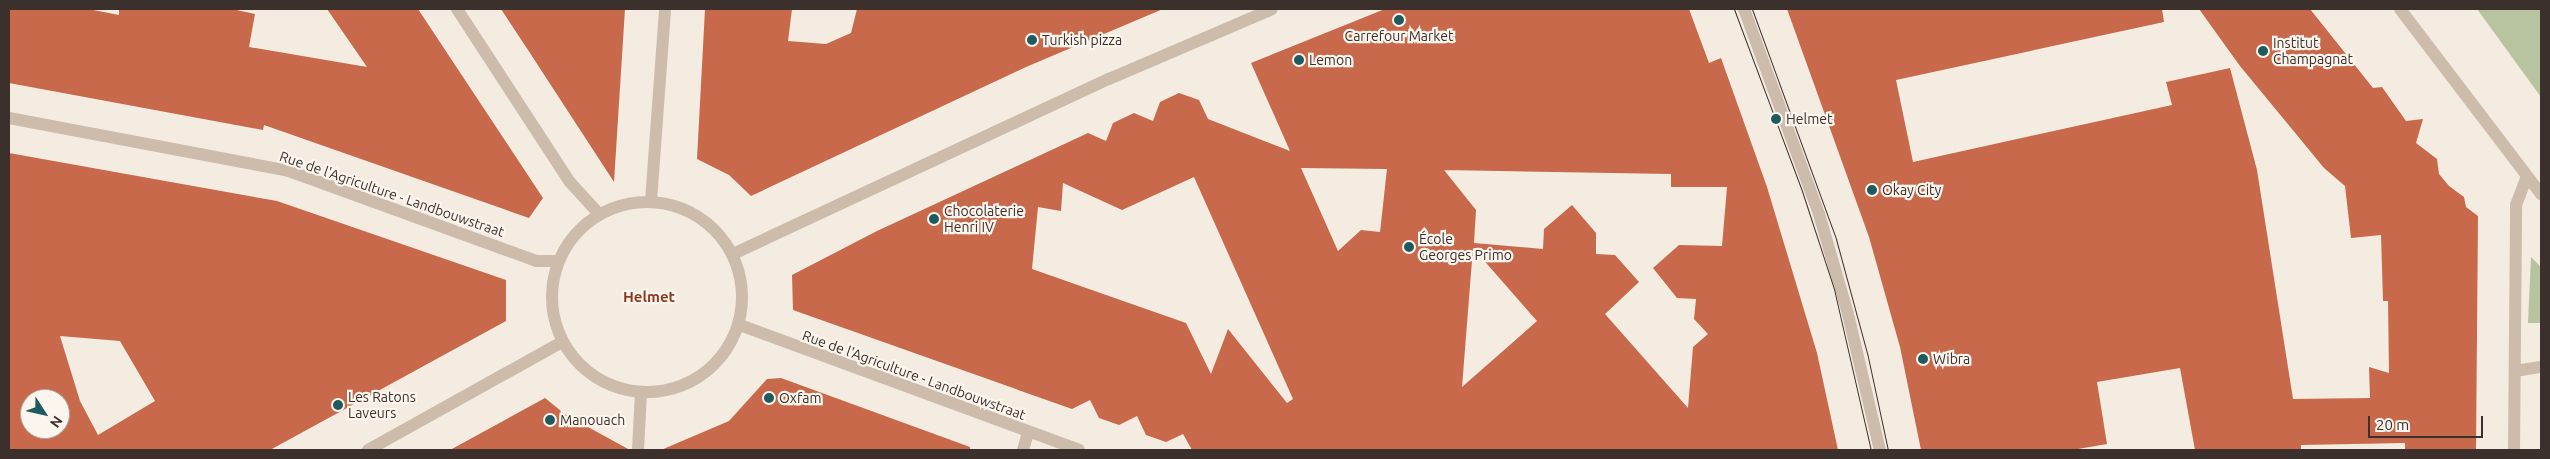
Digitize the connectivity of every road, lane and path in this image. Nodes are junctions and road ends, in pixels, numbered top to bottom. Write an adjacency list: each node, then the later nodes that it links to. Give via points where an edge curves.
1 (457, 9): 10 (street, via 569,181)
2 (665, 9): 9 (street)
3 (1272, 9): 11 (street, via 1109,79)
4 (1744, 9): 23 (street, via 1826,238)
5 (2400, 9): 7 (street)
6 (9, 118): 12 (street, Rue de l'Agriculture - Landbouwstraat, via 289,171 536,261)
7 (2528, 177): 8 (street); 16 (street, via 2516,205)
8 (2541, 194)
9 (651, 201): 10 (street, via 624,204); 11 (street, via 684,208 713,226)
10 (598, 214): 12 (street, via 574,234)
11 (733, 254): 13 (street, via 743,293)
12 (558, 261): 14 (street, via 551,288 552,316)
13 (740, 325): 17 (street, via 725,354 702,376 673,390); 18 (street, Rue de l'Agriculture - Landbouwstraat)
14 (562, 342): 17 (street, via 594,378); 19 (street)
15 (2541, 367): 16 (street)
16 (2515, 371): 24 (street)
17 (641, 393): 20 (street)
18 (1028, 432): 21 (street); 22 (street, Rue de l'Agriculture - Landbouwstraat)
19 (368, 450)
20 (638, 450)
21 (1022, 450)
22 (1079, 450)
23 (1880, 450)
24 (2514, 450)

